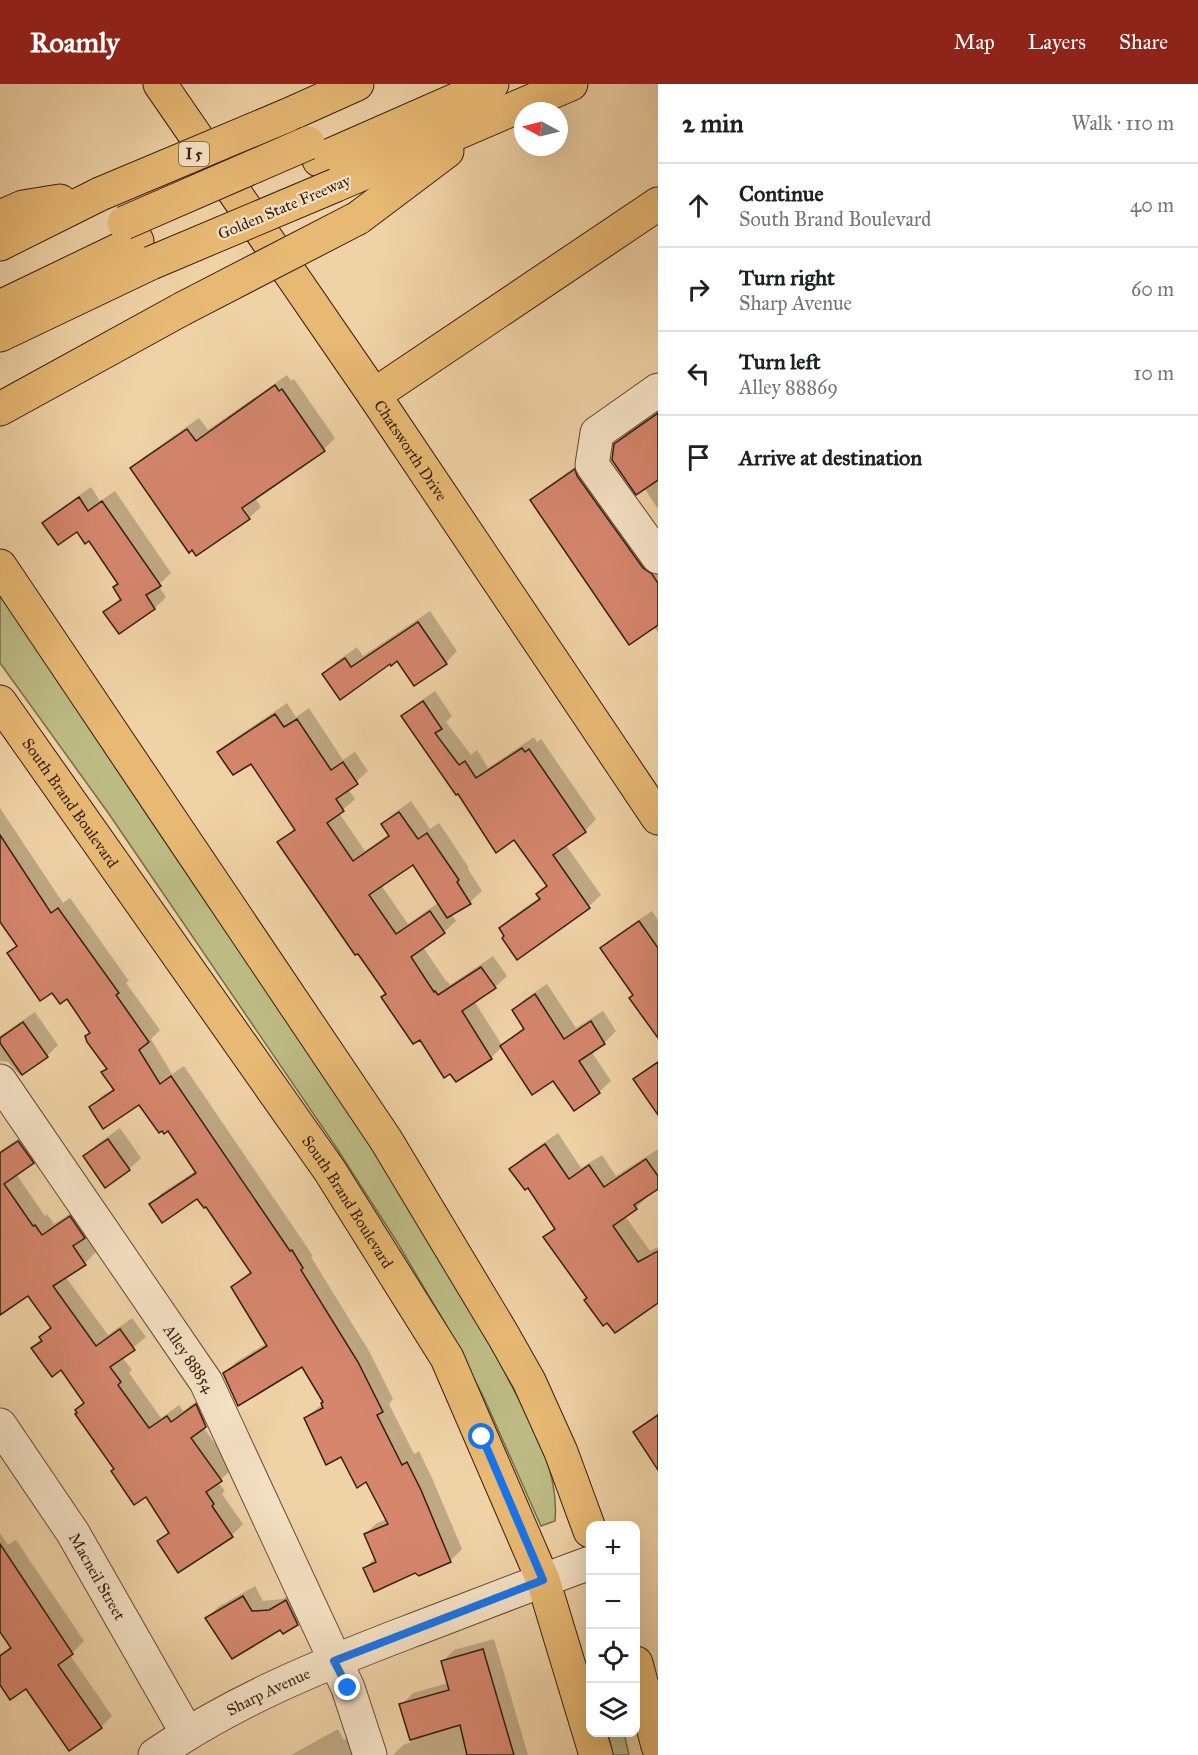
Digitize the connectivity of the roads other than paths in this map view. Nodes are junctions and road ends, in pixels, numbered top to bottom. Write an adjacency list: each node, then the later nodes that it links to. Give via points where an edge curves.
1 (160, 84): 17 (main road, Chatsworth Drive)
2 (357, 84): 8 (main road, I 5, bridge)
3 (440, 84): 7 (main road)
4 (492, 84): 7 (main road)
5 (571, 84): 6 (main road, Golden State Freeway)
6 (489, 120): 7 (main road, Golden State Freeway); 18 (main road, bridge, via 358,218)
7 (321, 163): 11 (main road, Golden State Freeway, bridge); 11 (main road, bridge)
8 (100, 194): 10 (main road, via 23,207); 12 (main road, I 5)
9 (658, 204): 17 (main road)
10 (0, 217)
11 (137, 242): 13 (main road); 14 (main road); 15 (main road, Golden State Freeway)
12 (0, 244)
13 (0, 283)
14 (0, 307)
15 (0, 335)
16 (658, 390): 19 (street, via 597,433 592,465)
17 (374, 395): 22 (main road, Chatsworth Drive)
18 (1, 409)
19 (658, 557)
20 (0, 566): 25 (main road, via 386,1140 529,1381)
21 (0, 702): 27 (main road, South Brand Boulevard, via 330,1171 447,1358)
22 (658, 818)
23 (0, 1081): 28 (street, Alley 88854, via 206,1382)
24 (0, 1425): 30 (street, Macneil Street, via 73,1533)
25 (587, 1521)
26 (586, 1565): 27 (street, Sharp Avenue)
27 (543, 1580): 28 (street, Sharp Avenue); 34 (main road, South Brand Boulevard)
28 (334, 1661): 30 (street, Sharp Avenue, via 264,1691); 33 (street, Alley 88854, via 348,1688)
29 (640, 1678): 31 (main road)
30 (187, 1733): 32 (street, Sharp Avenue)
31 (658, 1746)
32 (154, 1755)
33 (370, 1755)
34 (596, 1755)

